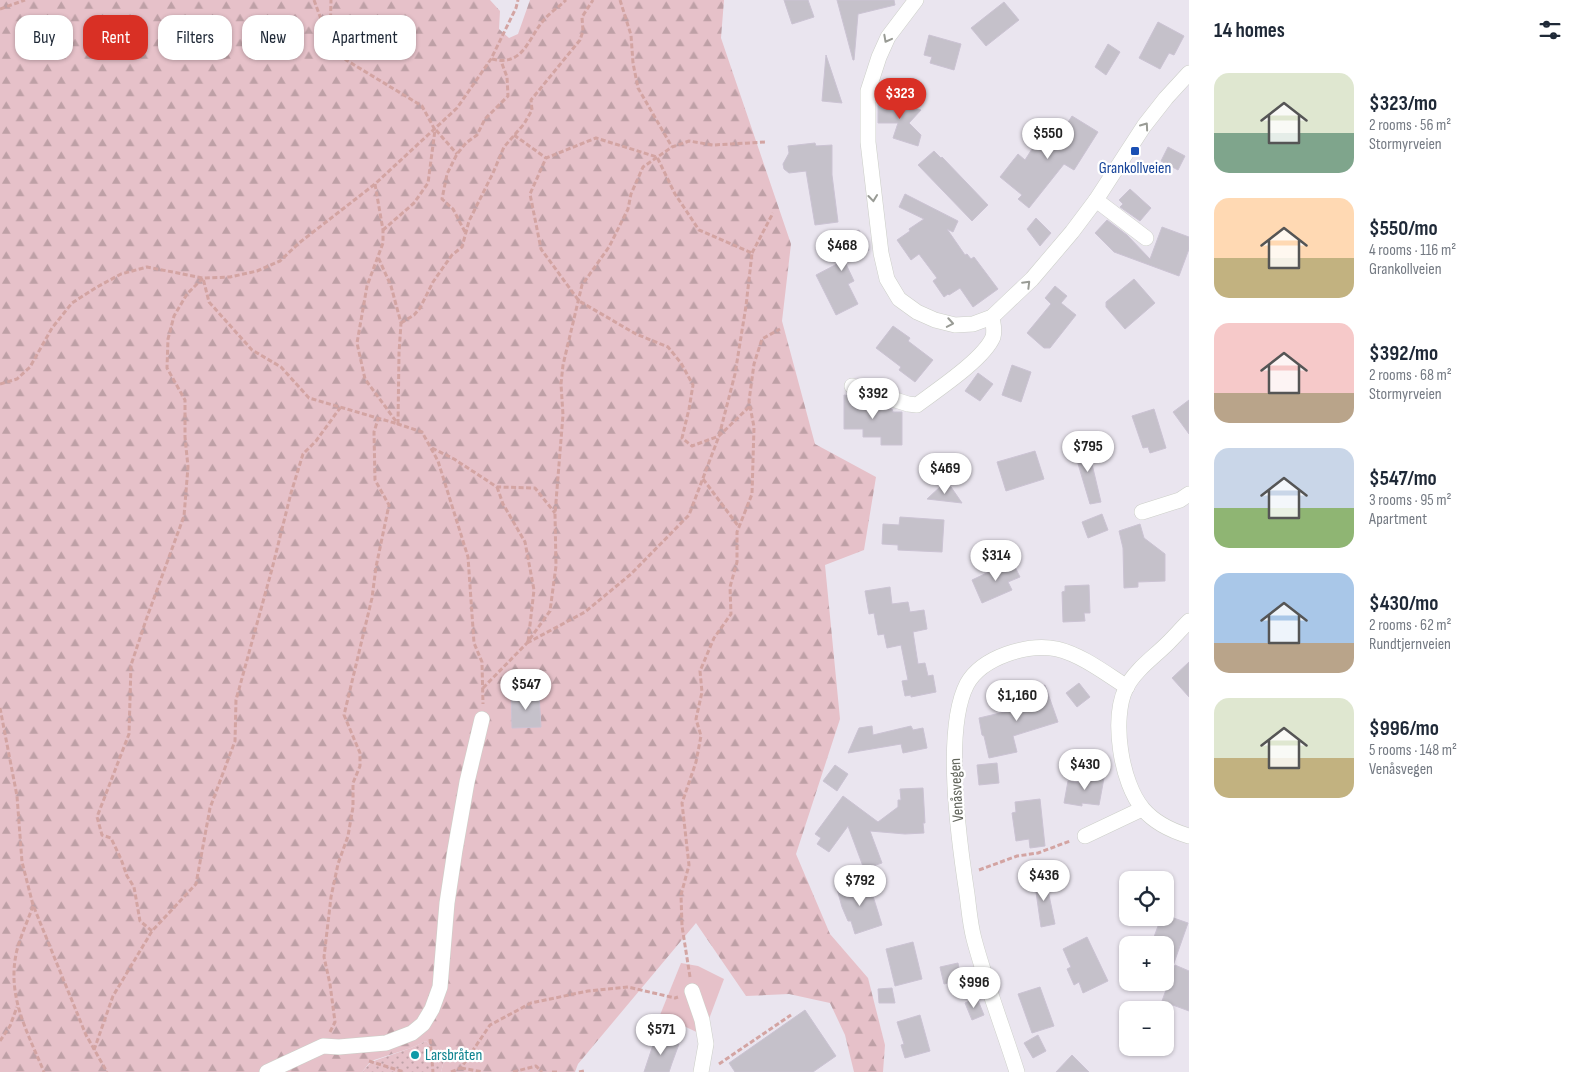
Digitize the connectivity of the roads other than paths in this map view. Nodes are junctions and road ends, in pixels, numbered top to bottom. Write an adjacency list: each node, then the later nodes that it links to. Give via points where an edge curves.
1 (915, 0): 5 (street, one-way to 5, via 888,37 868,91 868,142 881,253 888,279 899,299 917,312 955,325 974,324)
2 (1189, 73): 3 (street, one-way to 2, via 1144,126)
3 (1096, 200): 4 (street); 5 (street, one-way to 3, via 1032,279)
4 (1146, 238)
5 (992, 317): 6 (street, via 994,329 987,346 971,363 917,404)
6 (852, 386)
7 (1189, 494): 8 (street)
8 (1142, 512)
9 (1189, 621): 10 (street, via 1142,666)
10 (1127, 687): 12 (street, via 1122,700 1120,749 1126,775); 18 (street, Venåsvegen, via 1087,662 1059,650 1026,648 1010,652 974,675 967,683 960,704 954,750 964,874 974,938)
11 (482, 719): 17 (street, via 467,782 447,903 440,987 423,1024 412,1033 378,1044 323,1046)
12 (1142, 809): 13 (street); 14 (street, via 1165,827)
13 (1085, 836)
14 (1189, 836)
15 (692, 991): 16 (street, via 705,1032)
16 (707, 1069)
17 (267, 1072)
18 (1017, 1072)

